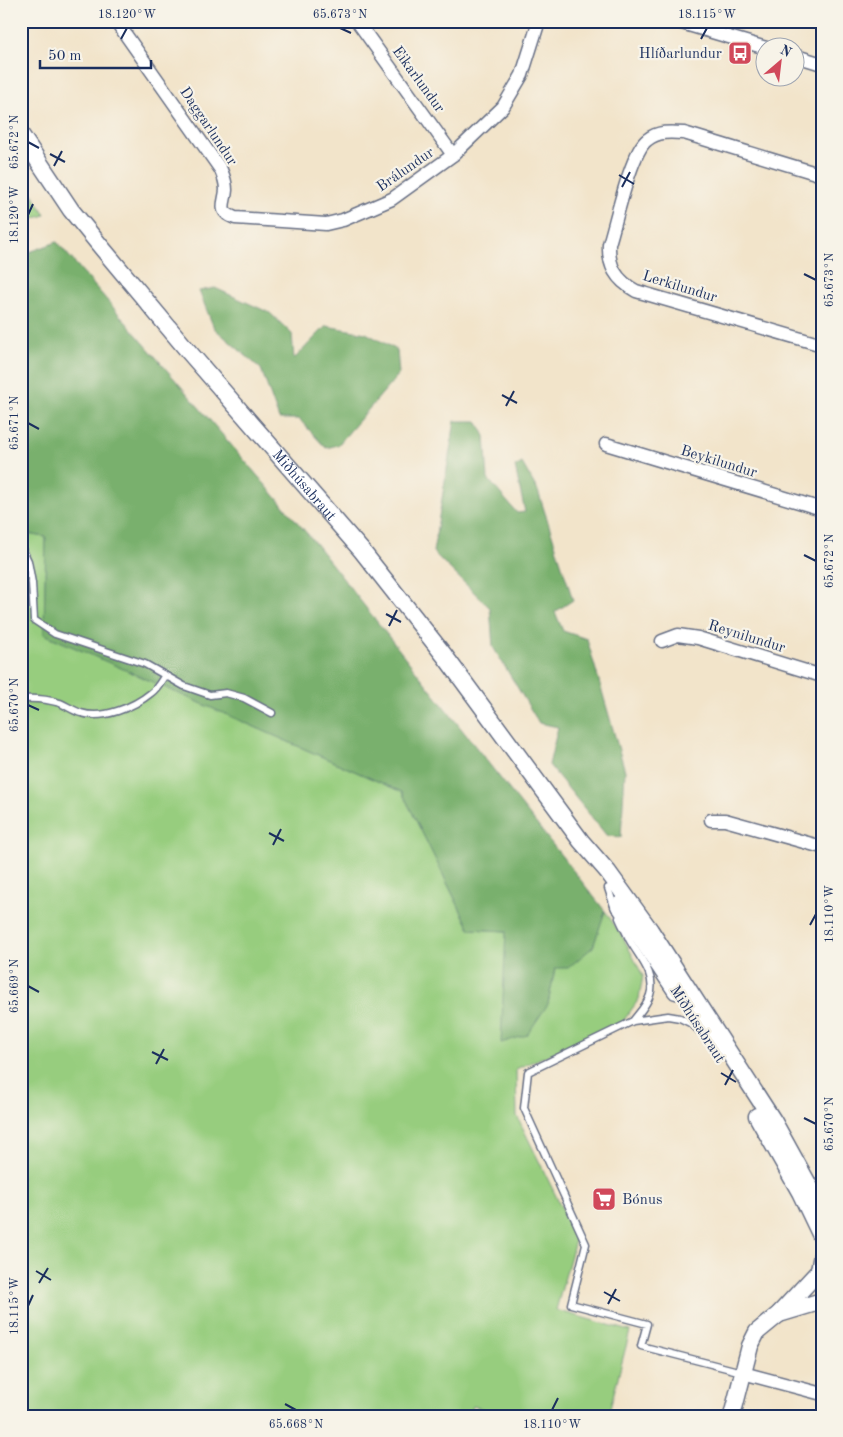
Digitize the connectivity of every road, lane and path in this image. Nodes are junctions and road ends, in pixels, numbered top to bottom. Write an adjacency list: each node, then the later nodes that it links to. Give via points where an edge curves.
1 (116, 21): 12 (street, Daggarlundur, via 221,170 226,188)
2 (539, 21): 10 (street, Brálundur, via 522,75 503,107)
3 (675, 21): 5 (street)
4 (359, 22): 10 (street, Eikarlundur)
5 (706, 26): 6 (street)
6 (756, 44)
7 (806, 59): 8 (street)
8 (822, 64)
9 (21, 135): 23 (street, Miðhúsabraut, via 71,210 102,248 362,551 450,662)
10 (453, 154): 12 (street, Brálundur, via 392,199 326,224 235,218 226,213)
11 (822, 174): 13 (street, Lerkilundur, via 684,133 656,134 642,144 634,160 609,244 608,258 619,278 636,291)
12 (222, 203)
13 (822, 345)
14 (606, 444): 15 (street, Beykilundur)
15 (822, 509)
16 (21, 546): 18 (lane, via 32,583 34,620 55,634 145,664)
17 (662, 641): 19 (street, Reynilundur, via 678,635 698,638)
18 (165, 675): 20 (lane, via 153,692 142,700 107,714 83,714 36,698); 21 (lane, via 210,695 226,693 244,698)
19 (822, 676)
20 (21, 699)
21 (272, 713)
22 (711, 820): 24 (street, via 725,820)
23 (581, 841): 25 (street, Miðhúsabraut); 28 (street, Miðhúsabraut, via 650,930 774,1122)
24 (822, 848)
25 (608, 888): 26 (lane, via 617,914 647,968 651,982 645,1006); 27 (street, Miðhúsabraut)
26 (633, 1021): 27 (lane, via 668,1016 680,1018); 33 (lane, via 528,1072 524,1108 586,1244 571,1304 646,1324 641,1346)
27 (708, 1039): 29 (street, Miðhúsabraut, via 762,1125)
28 (822, 1203)
29 (822, 1238)
30 (821, 1269): 32 (street)
31 (822, 1301): 32 (street)
32 (779, 1314): 33 (street, via 757,1332)
33 (743, 1373): 34 (street); 35 (street)
34 (822, 1394)
35 (732, 1416)

